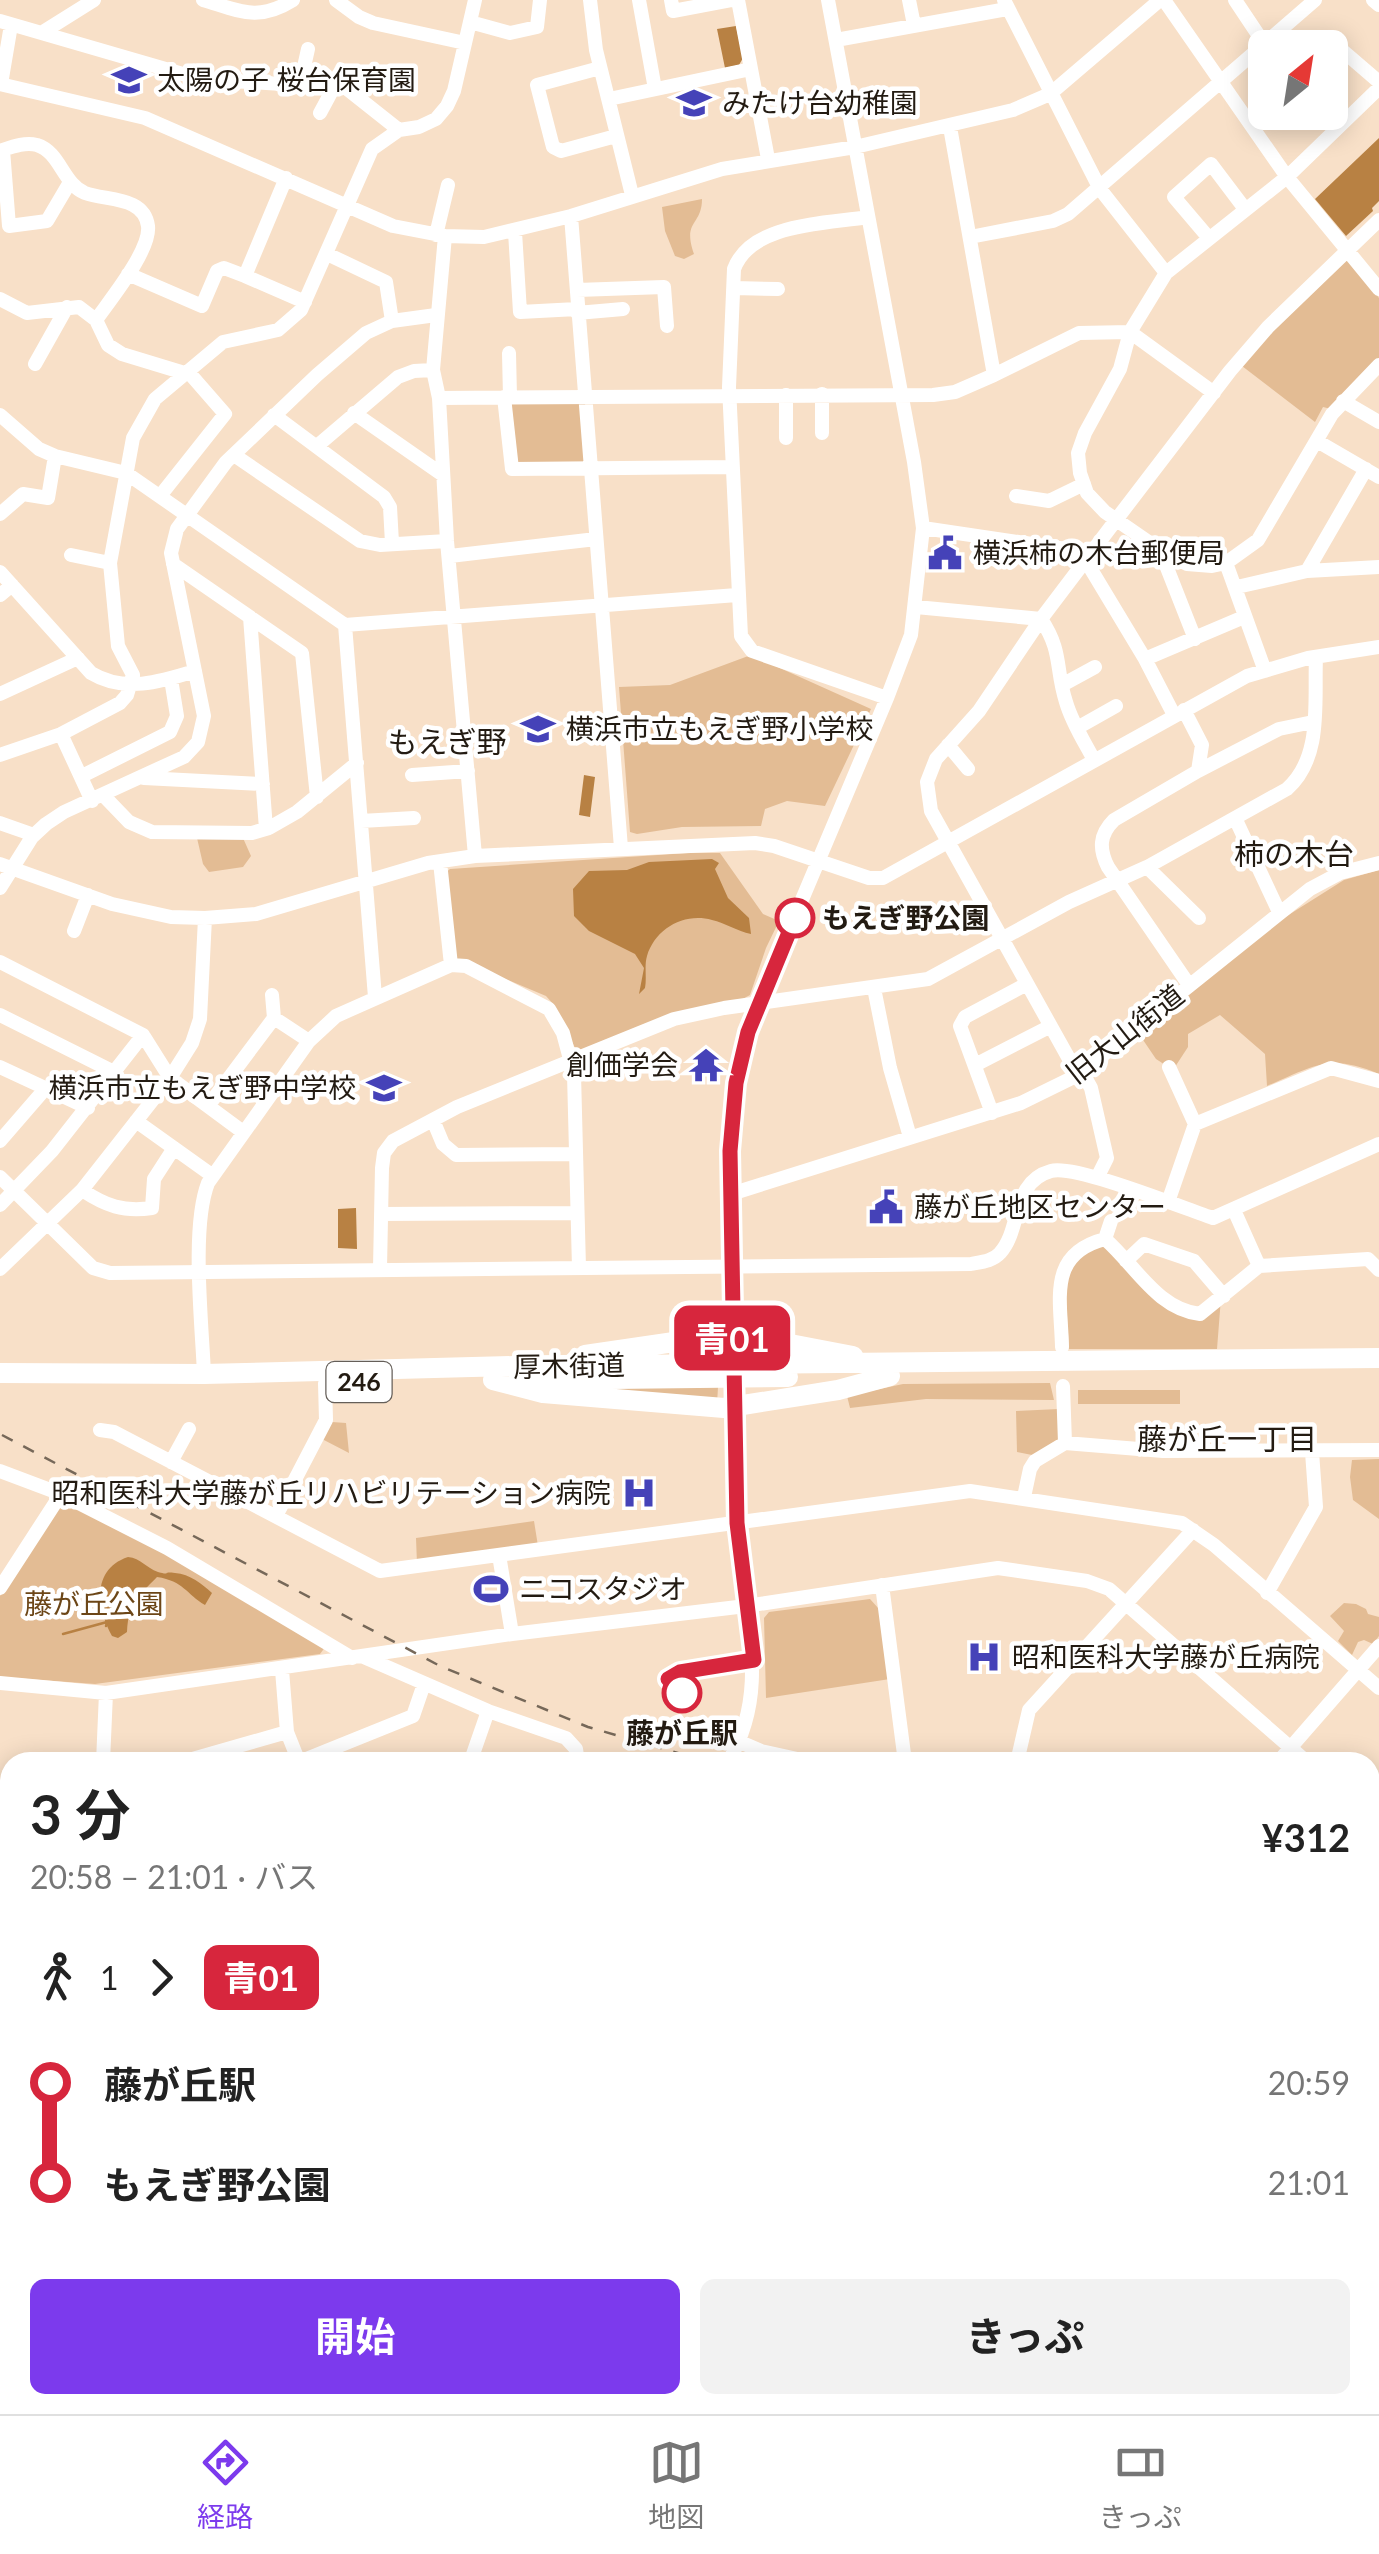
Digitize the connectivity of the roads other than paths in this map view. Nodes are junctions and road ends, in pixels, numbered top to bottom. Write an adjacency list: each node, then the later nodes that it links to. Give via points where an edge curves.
1 (204, 0): 2 (street, via 252,14)
2 (293, 0)
3 (336, 0): 26 (street, via 359,18)
4 (476, 0): 19 (street)
5 (540, 0): 19 (street, via 537,27 510,33)
6 (590, 0): 30 (street)
7 (638, 0): 37 (street)
8 (671, 0): 9 (street, via 673,12)
9 (734, 0): 31 (street)
10 (828, 0): 25 (street)
11 (909, 0): 21 (street)
12 (1162, 0): 32 (street); 38 (street)
13 (1234, 0): 22 (street)
14 (1316, 0): 23 (street)
15 (1372, 0): 18 (street)
16 (85, 2): 24 (street)
17 (1005, 4): 21 (street); 38 (street)
18 (1379, 5)
19 (470, 22): 26 (street)
20 (6, 23): 24 (street); 33 (street)
21 (914, 25): 25 (street)
22 (1255, 30)
23 (1282, 30)
24 (43, 32): 34 (street, via 200,79)
25 (836, 40): 46 (street)
26 (465, 43): 43 (street, via 446,106 436,119)
27 (308, 49): 34 (street)
28 (1348, 56): 35 (street)
29 (1248, 60): 32 (street)
30 (600, 68): 39 (street); 45 (street, via 537,85 553,146 561,151)
31 (751, 69): 37 (street); 48 (street)
32 (1222, 82): 41 (street); 53 (street)
33 (0, 84): 50 (street, via 145,118)
34 (300, 85): 36 (street)
35 (1379, 85): 49 (street)
36 (334, 87): 40 (street); 43 (street, via 354,93)
37 (656, 89): 39 (street)
38 (1050, 94): 42 (street); 53 (street)
39 (608, 99): 45 (street)
40 (320, 113)
41 (1248, 121)
42 (950, 127): 46 (street); 63 (street)
43 (399, 130): 55 (street, via 372,149)
44 (1254, 130): 49 (street)
45 (616, 136): 54 (street)
46 (855, 147): 48 (street); 58 (street)
47 (2, 150): 51 (street, via 27,144 47,150); 51 (street, via 9,226 47,221)
48 (768, 159): 54 (street)
49 (1287, 177): 56 (street); 64 (street)
50 (286, 178): 55 (street); 68 (street)
51 (70, 182): 67 (street, via 142,212 147,238)
52 (448, 185): 61 (street)
53 (1100, 189): 63 (street, via 1053,221); 66 (street)
54 (632, 194): 57 (street)
55 (347, 206): 61 (street); 65 (street)
56 (1245, 209): 62 (street); 62 (street, via 1210,164 1174,197)
57 (571, 216): 60 (street); 72 (street)
58 (868, 216): 69 (street, via 765,235 738,259); 89 (street)
59 (1379, 220): 64 (street)
60 (516, 232): 61 (street); 77 (street, via 520,312)
61 (440, 236): 78 (street)
62 (1208, 237): 66 (street)
63 (970, 238): 88 (street)
64 (1347, 250): 71 (street); 90 (street, via 1268,327)
65 (327, 254): 74 (street); 80 (street, via 386,282)
66 (1166, 273): 82 (street)
67 (128, 274): 68 (street, via 202,306 217,270); 79 (street)
68 (245, 276): 74 (street)
69 (734, 288): 70 (street); 92 (street)
70 (778, 289)
71 (1379, 289)
72 (577, 290): 77 (street); 81 (street, via 664,286)
73 (0, 299): 75 (street, via 28,313)
74 (305, 302): 87 (street, via 278,330 223,342)
75 (68, 306): 79 (street); 84 (street)
76 (623, 310): 77 (street)
77 (577, 311): 95 (street)
78 (436, 315): 80 (street); 86 (street)
79 (96, 320): 87 (street, via 108,345 122,354)
80 (392, 321): 100 (street, via 366,333)
81 (667, 327)
82 (1130, 332): 88 (street, via 1078,333); 90 (street); 113 (street, via 1120,368 1078,453)
83 (509, 352): 94 (street)
84 (35, 364)
85 (1379, 365): 97 (street)
86 (433, 370): 96 (street); 98 (street, via 398,377)
87 (186, 373): 110 (street, via 156,399 133,438); 114 (street, via 225,414)
88 (994, 375): 89 (street, via 955,392)
89 (901, 393): 91 (street); 119 (street)
90 (1214, 393): 118 (street)
91 (822, 394): 93 (street); 103 (street)
92 (730, 395): 93 (street); 95 (street); 109 (street)
93 (786, 395): 102 (street)
94 (507, 397): 95 (street); 96 (street); 108 (street, via 512,469)
95 (585, 397): 108 (street)
96 (439, 398): 112 (street)
97 (1343, 401): 101 (street); 104 (street)
98 (354, 413): 105 (street); 112 (street)
99 (0, 415): 107 (street)
100 (274, 415): 105 (street); 106 (street)
101 (1379, 422)
102 (789, 427)
103 (822, 432)
104 (1317, 442): 111 (street); 128 (street, via 1258,540)
105 (317, 446): 122 (street, via 384,497)
106 (234, 454): 117 (street); 122 (street, via 360,541)
107 (55, 456): 110 (street); 116 (street, via 48,498 23,494)
108 (590, 467): 109 (street); 121 (street)
109 (732, 467): 136 (street)
110 (126, 473): 114 (street); 129 (street)
111 (1372, 473): 132 (street)
112 (443, 474): 123 (street)
113 (1084, 484): 115 (street, via 1049,502); 118 (street)
114 (160, 496): 117 (street)
115 (1016, 496)
116 (0, 514)
117 (186, 514): 130 (street, via 172,542); 143 (street)
118 (1116, 520): 124 (street); 126 (street)
119 (923, 528): 120 (street); 138 (street)
120 (988, 538): 126 (street, via 1066,549); 127 (street)
121 (596, 540): 123 (street); 137 (street)
122 (392, 543): 123 (street)
123 (448, 548): 141 (street)
124 (1160, 550): 128 (street, via 1187,564); 144 (street)
125 (72, 556): 129 (street)
126 (1086, 561): 142 (street); 148 (street)
127 (985, 562)
128 (1226, 562): 134 (street)
129 (110, 563): 154 (street, via 118,646 133,675)
130 (173, 564): 139 (street); 151 (street)
131 (1379, 567): 132 (street)
132 (1306, 571): 134 (street)
133 (0, 572): 135 (street)
134 (1237, 587): 140 (street)
135 (6, 590): 146 (street)
136 (737, 596): 137 (street); 156 (street, via 741,636 752,650)
137 (602, 604): 141 (street); 182 (street)
138 (916, 608): 142 (street); 156 (street)
139 (250, 617): 172 (street); 173 (street, via 302,652)
140 (1244, 617): 144 (street); 150 (street)
141 (454, 618): 143 (street); 167 (street)
142 (1041, 619): 153 (street, via 1059,652); 162 (street)
143 (345, 625): 165 (street)
144 (1195, 639): 148 (street)
145 (1379, 646): 147 (street)
146 (78, 658): 154 (street, via 106,682); 155 (street)
147 (1316, 658): 150 (street); 159 (street)
148 (1145, 659): 158 (street)
149 (1095, 666): 153 (street)
150 (1265, 671): 158 (street)
151 (195, 672): 152 (street); 171 (street, via 204,716 198,742)
152 (170, 678): 154 (street); 170 (street, via 176,716 170,732)
153 (1062, 685): 160 (street)
154 (131, 686): 161 (street, via 120,703)
155 (0, 694)
156 (887, 698): 185 (street)
157 (1116, 706): 160 (street)
158 (1179, 713): 164 (street); 168 (street, via 1202,744)
159 (1313, 722): 168 (street, via 1279,729); 176 (street, via 1310,756 1298,779)
160 (1078, 728): 164 (street)
161 (61, 734): 163 (street); 170 (street)
162 (948, 745): 166 (street); 181 (street, via 927,782 931,811)
163 (1, 753)
164 (1094, 760): 181 (street)
165 (357, 763): 173 (street); 177 (street)
166 (968, 769)
167 (468, 771): 169 (street); 183 (street)
168 (1198, 771): 189 (street, via 1106,828 1102,855)
169 (412, 775)
170 (82, 776): 174 (street)
171 (143, 778): 172 (street); 174 (street)
172 (262, 784): 179 (street)
173 (317, 797): 179 (street)
174 (97, 798): 179 (street, via 152,832); 180 (street)
175 (414, 818): 177 (street)
176 (1235, 818): 188 (street); 193 (street)
177 (361, 821): 190 (street)
178 (0, 823): 180 (street)
179 (266, 829)
180 (34, 835): 187 (street)
181 (948, 844): 185 (street, via 883,878); 197 (street)
182 (621, 848): 183 (street); 185 (street, via 755,842)
183 (475, 856): 184 (street)
184 (440, 862): 190 (street); 199 (street)
185 (819, 862): 205 (street)
186 (1379, 862): 193 (street, 旧大山街道, via 1340,873)
187 (6, 866): 191 (street); 192 (street)
188 (1147, 867): 189 (street); 195 (street)
189 (1118, 882): 197 (street); 201 (street)
190 (366, 883): 194 (street, via 256,914); 204 (street)
191 (0, 888)
192 (88, 896): 194 (street, via 160,916); 196 (street)
193 (1279, 912): 201 (street, 旧大山街道)
194 (205, 918): 217 (street, via 200,1019)
195 (1200, 918)
196 (74, 932)
197 (1000, 939): 200 (street); 202 (street, via 928,979)
198 (0, 962): 209 (street)
199 (451, 965): 204 (street); 211 (street, via 466,966 549,1009)
200 (1025, 984): 208 (street); 212 (street, via 965,1017 960,1026)
201 (1189, 984): 216 (street, 旧大山街道)
202 (874, 988): 205 (street); 227 (street)
203 (272, 995): 207 (street)
204 (375, 996): 210 (street, via 336,1016)
205 (758, 1004): 211 (street, via 674,1018); 237 (street, via 736,1083)
206 (0, 1015): 215 (street)
207 (274, 1018): 210 (street); 220 (street)
208 (1049, 1027): 212 (street); 216 (street)
209 (144, 1034): 215 (street); 217 (street)
210 (308, 1042): 226 (street)
211 (570, 1061): 224 (street); 231 (street)
212 (976, 1065): 222 (street)
213 (0, 1067): 219 (street)
214 (1169, 1068): 225 (street)
215 (114, 1072): 221 (street)
216 (1078, 1075): 222 (street, 旧大山街道); 234 (street, via 1090,1088 1108,1158)
217 (170, 1078): 220 (street); 223 (street)
218 (1379, 1081): 225 (street, via 1331,1068)
219 (46, 1089): 221 (street); 228 (street)
220 (208, 1106): 226 (street)
221 (88, 1108): 236 (street)
222 (992, 1112): 227 (street, 旧大山街道)
223 (136, 1120): 230 (street); 235 (street)
224 (433, 1120): 231 (street, via 442,1144 456,1155); 242 (street, via 384,1153)
225 (1195, 1124): 238 (street)
226 (243, 1132): 233 (street)
227 (910, 1137): 237 (street, 旧大山街道)
228 (0, 1141)
229 (1379, 1144): 240 (street)
230 (174, 1148): 233 (street); 235 (street, via 154,1179 152,1208 120,1210)
231 (576, 1154): 241 (street)
232 (0, 1176): 236 (street)
233 (213, 1176): 252 (street, via 203,1196)
234 (1098, 1178): 238 (street, via 1119,1194); 247 (street, via 1070,1170 1035,1180 1023,1193 1000,1252 988,1260)
235 (82, 1190): 244 (street)
236 (15, 1191): 239 (street); 244 (street)
237 (730, 1194): 247 (street)
238 (1168, 1202): 240 (street, via 1213,1218)
239 (0, 1205)
240 (1234, 1210): 248 (street)
241 (577, 1213): 242 (street); 250 (street)
242 (381, 1214): 249 (street)
243 (1111, 1221): 245 (street)
244 (47, 1225): 251 (street); 252 (street, via 93,1268)
245 (1105, 1239): 246 (street); 256 (street, via 1074,1252 1064,1266)
246 (1126, 1261): 254 (street, via 1144,1244 1194,1261); 254 (street, via 1185,1312 1200,1314)
247 (730, 1266): 250 (street); 255 (street)
248 (1259, 1266): 253 (street, via 1368,1259); 254 (street)
249 (380, 1268): 250 (street); 252 (street)
250 (579, 1268)
251 (0, 1269)
252 (200, 1270): 263 (street)
253 (1379, 1270)
254 (1224, 1296)
255 (732, 1335): 258 (highway); 259 (highway, via 845,1353); 268 (street)
256 (1062, 1348)
257 (1379, 1358): 259 (highway, 厚木街道 / 246)
258 (514, 1366): 261 (highway, 厚木街道 / 246); 263 (highway, 厚木街道 / 246)
259 (887, 1370): 260 (highway, 厚木街道 / 246); 261 (highway, 厚木街道 / 246); 268 (highway, via 838,1390)
260 (1379, 1370)
261 (717, 1372): 264 (highway, 厚木街道 / 246)
262 (0, 1374): 263 (highway, 厚木街道 / 246)
263 (204, 1374)
264 (493, 1380): 265 (highway, 厚木街道 / 246); 268 (highway, via 543,1393)
265 (324, 1383): 266 (highway, 厚木街道 / 246); 278 (street, via 326,1420)
266 (0, 1385)
267 (1063, 1386): 271 (street)
268 (733, 1408): 279 (street)
269 (100, 1430): 274 (street)
270 (189, 1430): 274 (street)
271 (1065, 1443): 273 (street); 277 (street, via 1035,1461)
272 (1379, 1450): 273 (street)
273 (1312, 1452): 284 (street, via 1316,1507)
274 (172, 1462): 278 (street)
275 (0, 1471): 276 (street)
276 (61, 1494): 282 (street); 289 (street)
277 (1024, 1498): 279 (street, via 970,1491); 280 (street, via 1182,1523)
278 (276, 1516): 281 (street, via 380,1571)
279 (737, 1523): 281 (street); 286 (street)
280 (1192, 1530): 284 (street); 285 (street)
281 (498, 1556): 287 (street)
282 (3, 1580)
283 (882, 1585): 285 (street, via 998,1568 1087,1581); 286 (street); 308 (street)
284 (1267, 1592): 291 (street)
285 (1126, 1602): 299 (street); 309 (street, via 1030,1710)
286 (746, 1606): 287 (street); 298 (street, via 754,1671)
287 (512, 1634): 289 (street)
288 (1379, 1646): 291 (street)
289 (358, 1658): 290 (street); 293 (street)
290 (282, 1670): 295 (street); 297 (street)
291 (1358, 1672): 294 (street); 299 (street)
292 (0, 1683): 295 (street)
293 (424, 1684): 296 (street); 303 (street, via 413,1716)
294 (1379, 1688)
295 (106, 1693): 300 (street)
296 (488, 1711): 304 (street); 305 (street, via 566,1738)
297 (288, 1732): 301 (street); 302 (street)
298 (740, 1742): 306 (street); 307 (street)
299 (1291, 1748): 310 (street); 311 (street)
300 (103, 1752)
301 (217, 1752)
302 (295, 1752)
303 (324, 1752)
304 (474, 1752)
305 (576, 1752)
306 (734, 1752)
307 (766, 1752)
308 (905, 1752)
309 (1020, 1752)
310 (1287, 1752)
311 (1296, 1752)

